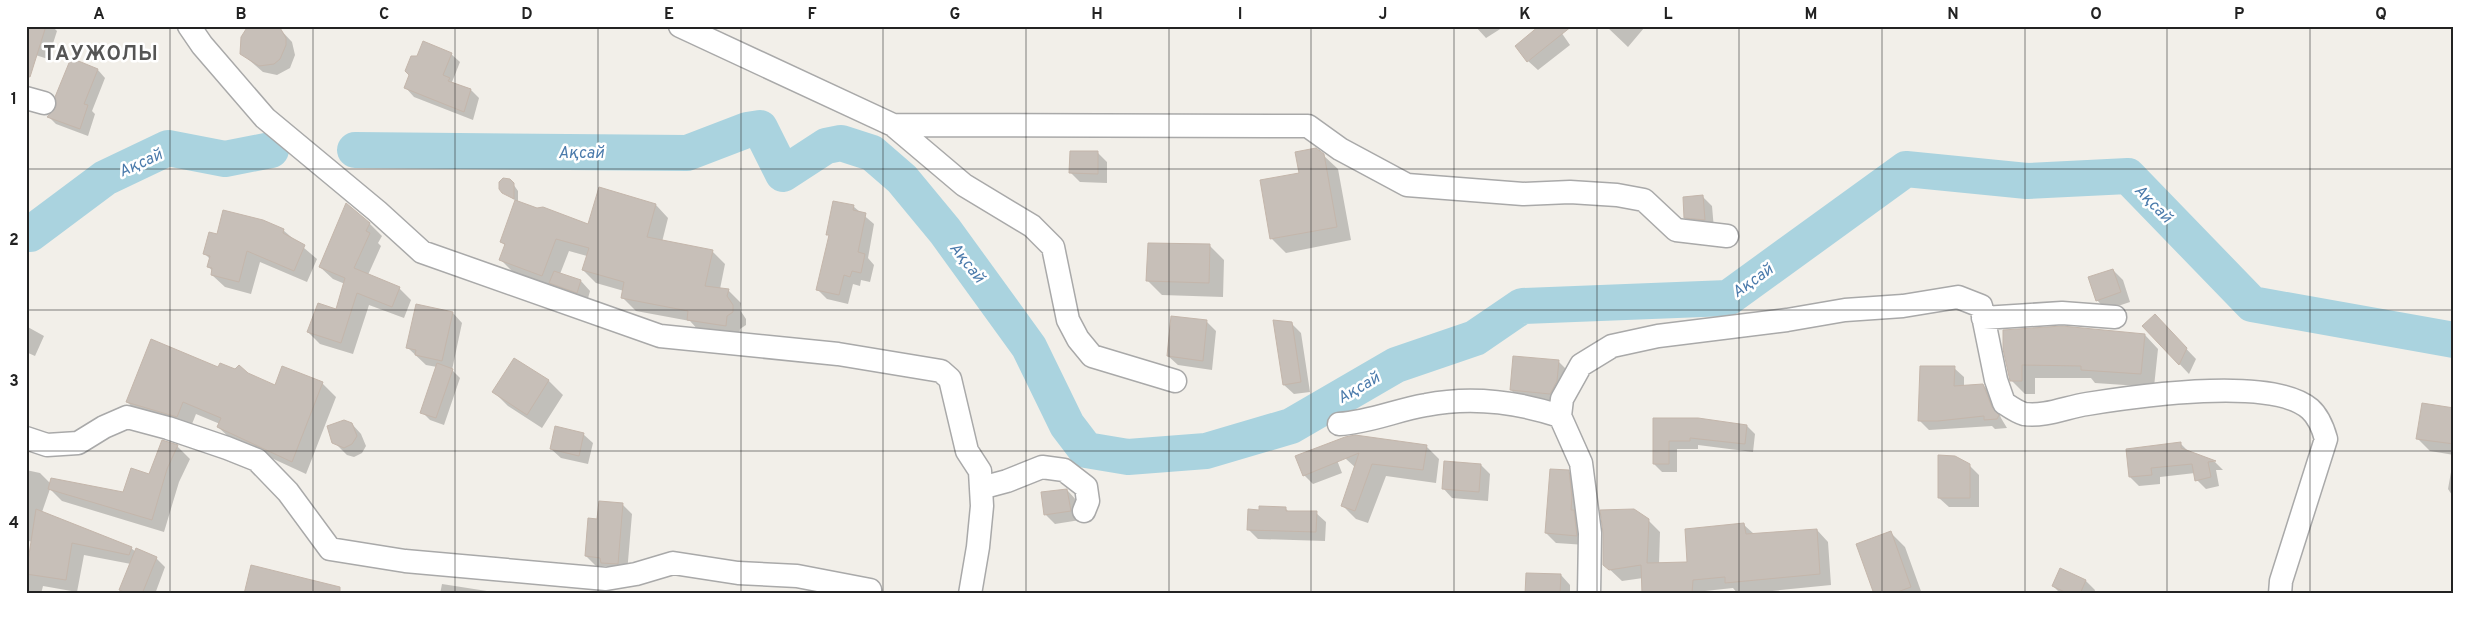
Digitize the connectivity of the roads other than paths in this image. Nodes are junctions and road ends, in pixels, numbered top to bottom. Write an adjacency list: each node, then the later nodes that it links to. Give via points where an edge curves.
1 (189, 26): 11 (street, via 265,118 422,252 660,336 838,354 940,371 950,379 967,451 980,471)
2 (680, 26): 3 (street)
3 (893, 125): 4 (street, via 1308,126 1340,149 1407,185 1523,194 1570,192 1616,195 1644,200 1676,230); 7 (street, via 964,185 1032,226 1053,248 1068,320 1092,356)
4 (1726, 236)
5 (2115, 317): 6 (street, via 2062,313)
6 (1983, 318): 8 (street, via 1981,306 1958,297 1658,336 1612,346 1580,364 1562,399); 16 (street, via 2004,403 2023,414 2181,392 2264,392 2291,398 2310,409 2321,424 2326,439 2281,581)
7 (1175, 380)
8 (1560, 416): 9 (street, via 1506,402 1462,401 1426,405 1364,422); 15 (street, via 1581,463 1590,533)
9 (1339, 424)
10 (26, 438): 13 (street, via 47,445 78,443 127,417 227,448 257,460 288,492 330,549 405,560 606,579 673,563 738,573 797,576)
11 (981, 488): 12 (street, via 1007,482 1042,466 1064,470 1086,487 1088,501); 14 (street, via 978,547)
12 (1084, 511)
13 (870, 590)
14 (970, 594)
15 (1589, 594)
16 (2280, 594)

